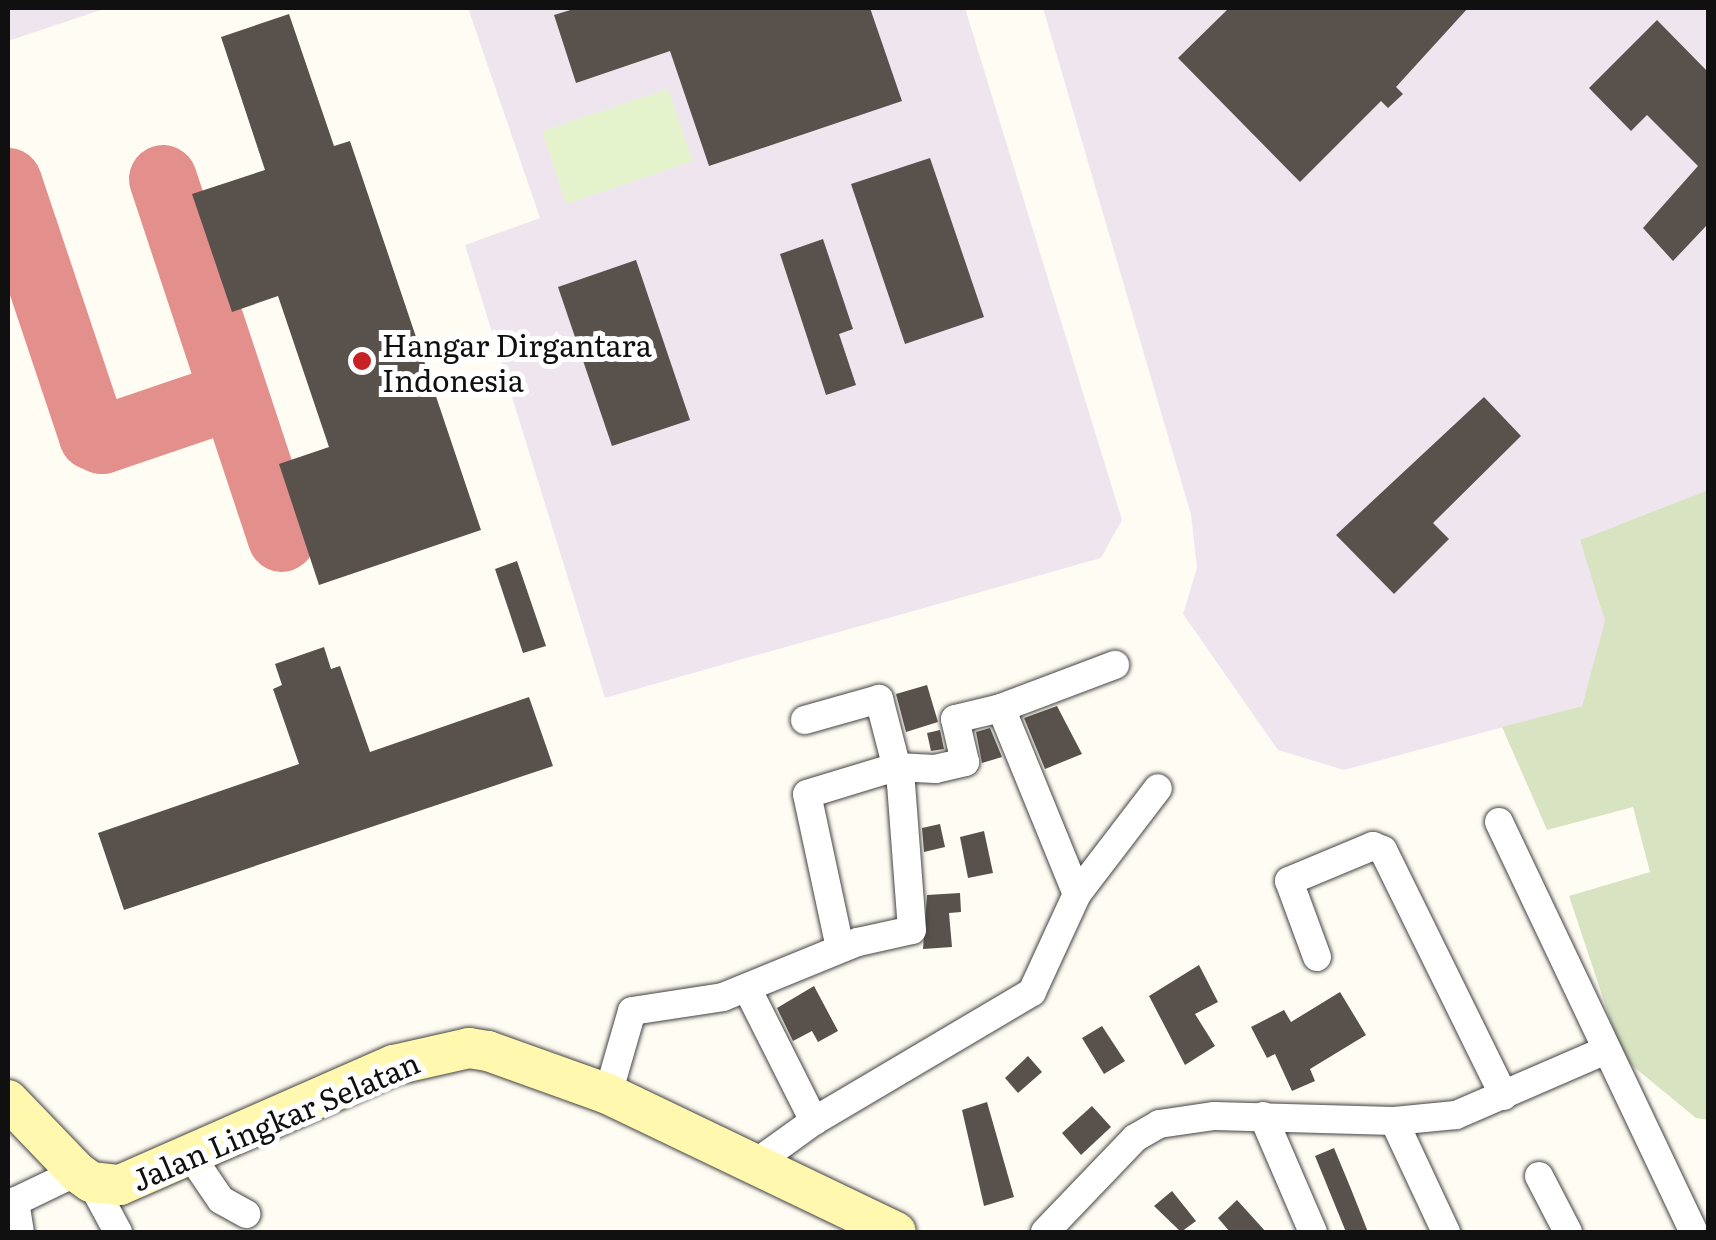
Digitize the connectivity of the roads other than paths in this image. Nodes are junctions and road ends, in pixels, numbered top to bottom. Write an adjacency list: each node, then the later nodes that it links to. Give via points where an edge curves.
1 (1115, 665): 2 (street)
2 (1001, 708): 4 (street, via 955,720 964,762); 7 (street)
3 (804, 720): 4 (street, via 879,700)
4 (896, 767): 8 (street, via 912,930); 8 (street, via 807,794 826,857)
5 (1158, 788): 7 (street)
6 (1500, 822): 11 (street)
7 (1077, 894): 16 (street, via 1032,992)
8 (840, 948): 10 (street)
9 (1317, 957): 13 (street, via 1289,881 1374,846 1384,850)
10 (748, 990): 12 (street, via 632,1011); 16 (street)
11 (1604, 1051): 13 (street); 31 (street)
12 (608, 1094): 18 (main road, Jalan Lingkar Selatan, via 541,1066 468,1048 394,1065); 19 (main road, Jalan Lingkar Selatan)
13 (1504, 1096): 17 (street, via 1456,1116)
14 (8, 1100): 21 (main road)
15 (1263, 1116): 17 (street); 27 (street, via 1159,1124 1135,1138); 28 (street)
16 (814, 1121): 19 (street)
17 (1394, 1121): 29 (street)
18 (191, 1156): 21 (main road, Jalan Lingkar Selatan, via 120,1185); 23 (street, via 221,1200)
19 (754, 1165): 26 (main road, Jalan Lingkar Selatan)
20 (1539, 1176): 30 (street)
21 (84, 1178): 22 (street); 25 (street)
22 (11, 1203): 24 (street)
23 (246, 1214)
24 (20, 1232)
25 (118, 1232)
26 (896, 1232)
27 (1045, 1232)
28 (1314, 1232)
29 (1446, 1232)
30 (1568, 1232)
31 (1694, 1232)

